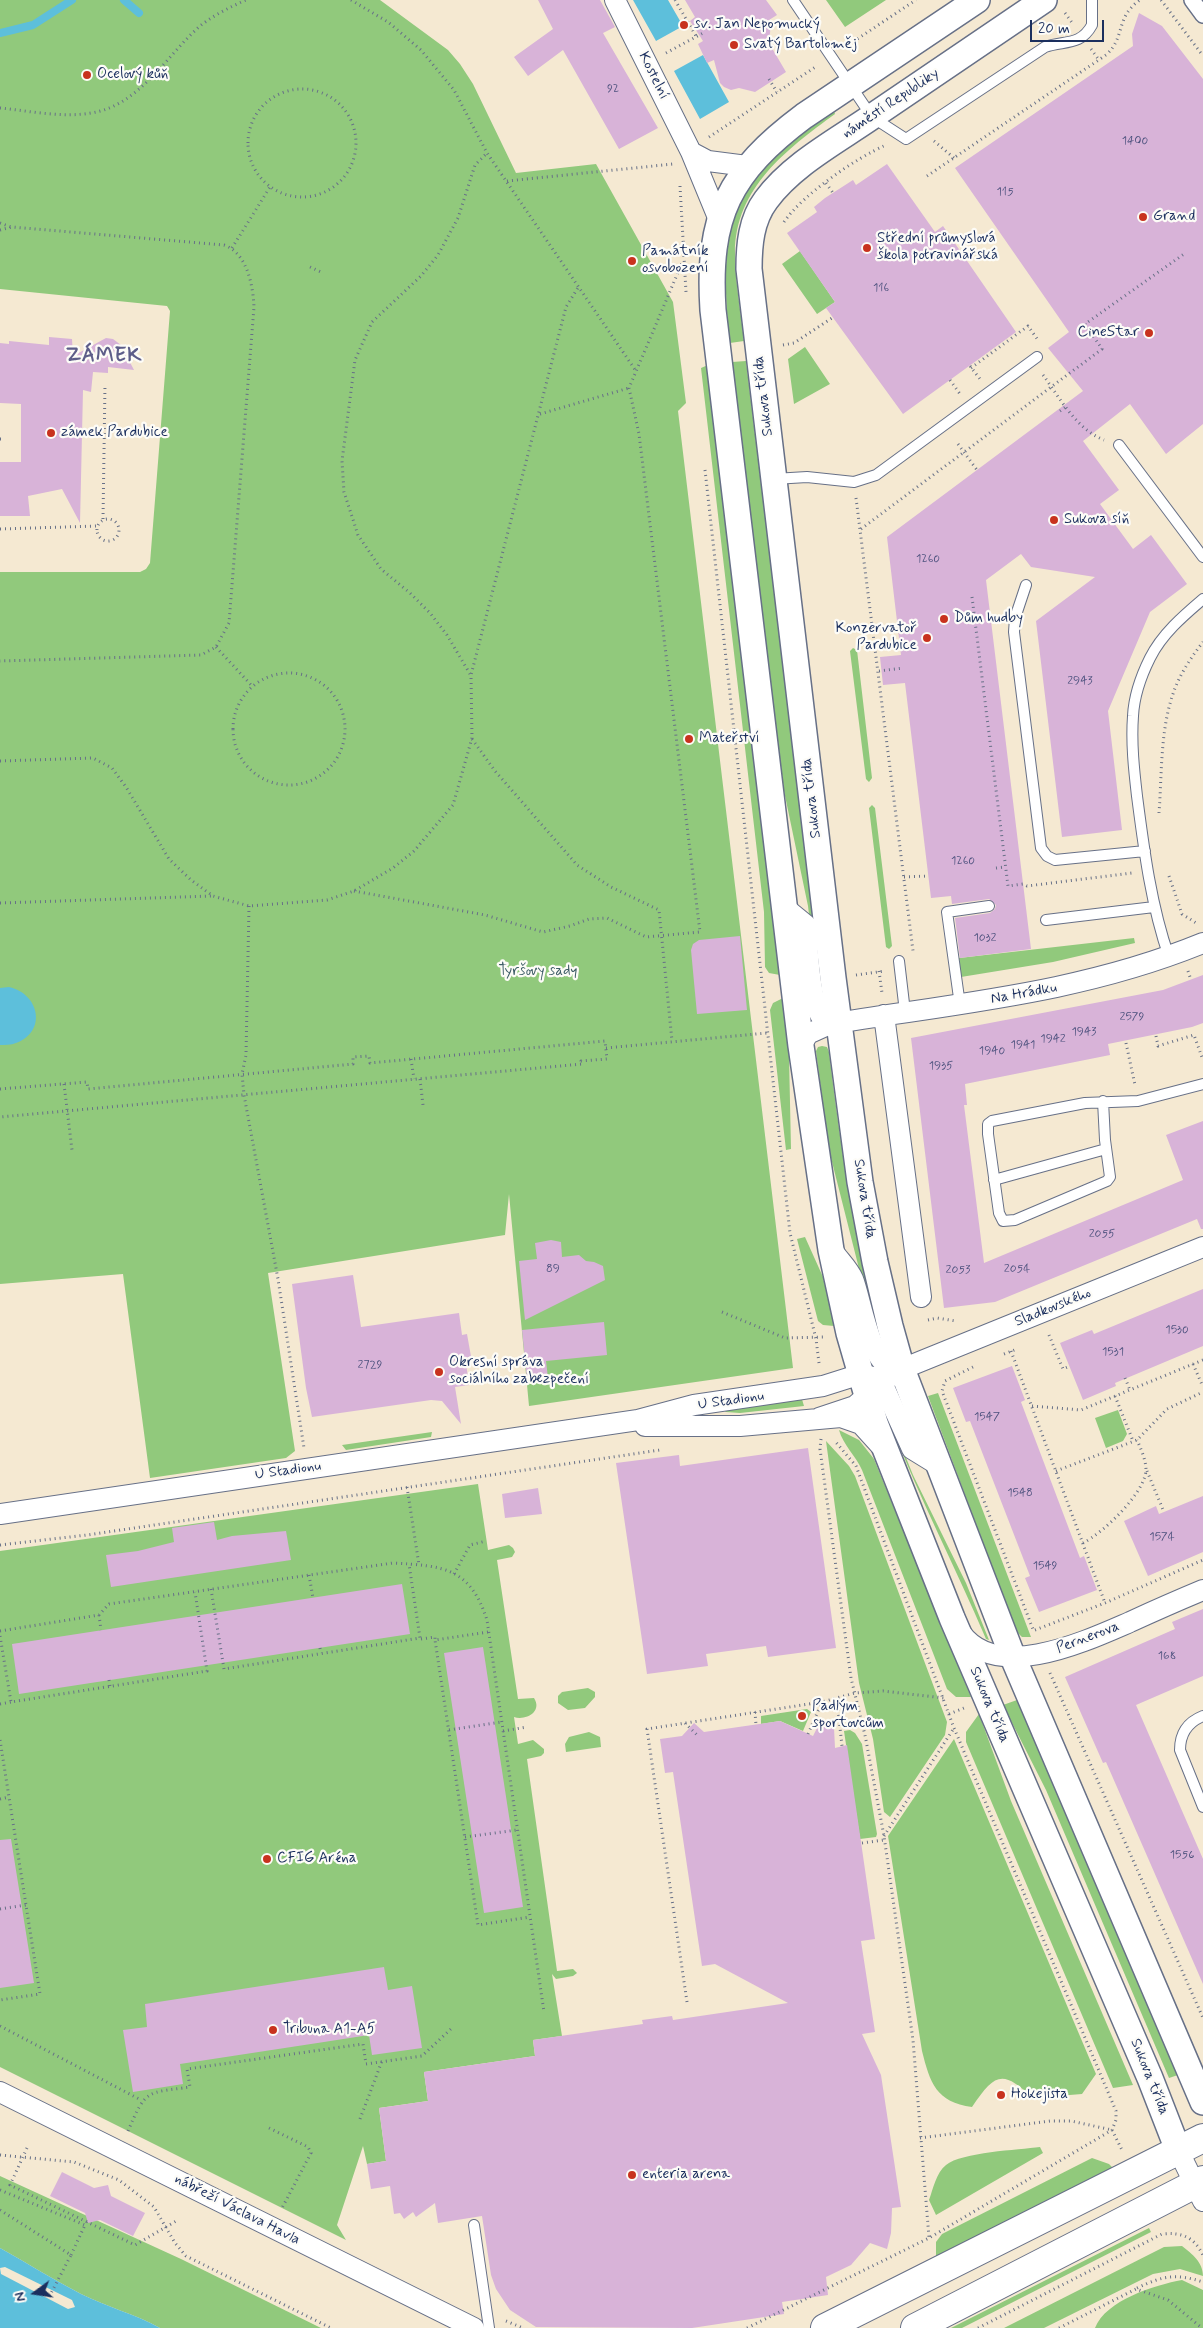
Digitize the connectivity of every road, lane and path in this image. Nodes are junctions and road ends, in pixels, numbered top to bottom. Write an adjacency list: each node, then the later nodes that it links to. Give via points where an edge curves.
1 (246, 0): 24 (path, via 201,25 138,90 110,108 80,114)
2 (351, 0): 28 (path, via 388,22 421,50 454,90)
3 (615, 0): 29 (street, Kostelní)
4 (675, 0): 15 (path)
5 (793, 0): 20 (lane)
6 (916, 0): 16 (path)
7 (977, 0): 22 (street)
8 (1044, 0): 25 (street, náměstí Republiky)
9 (1092, 0): 27 (lane, via 1092,25 1079,38 1067,44 1045,47 910,138)
10 (1140, 0): 30 (path, via 1126,12 1118,41 1106,55)
11 (1161, 0): 19 (path)
12 (1192, 0): 13 (street)
13 (1203, 15)
14 (705, 32): 15 (path)
15 (696, 36): 18 (path)
16 (858, 38): 17 (path); 20 (path)
17 (861, 42)
18 (674, 49)
19 (1203, 56)
20 (831, 57): 22 (lane); 23 (path)
21 (769, 80): 23 (path)
22 (850, 85): 25 (lane); 31 (street, via 791,125)
23 (777, 92): 29 (path, via 701,142)
24 (0, 108)
25 (872, 117): 27 (lane); 39 (street, náměstí Republiky, via 782,181 764,201)
26 (928, 136): 30 (path)
27 (903, 138): 35 (path, via 873,151)
28 (487, 153): 33 (path); 82 (path, via 475,165 452,234 438,255 421,276 372,322 355,360 342,461 344,492 358,535 381,569 430,613)
29 (685, 158): 31 (street); 33 (path); 38 (street, Kostelní)
30 (954, 158): 32 (path)
31 (747, 166): 38 (street, via 728,196)
32 (927, 176)
33 (508, 181): 48 (path)
34 (680, 183): 53 (path, via 682,263)
35 (826, 183): 37 (path); 41 (path, via 796,207)
36 (270, 187): 36 (path, via 253,166 247,141 250,128 263,105 285,91 298,88 324,93 336,100 355,130 355,154 345,176 316,196 292,196); 44 (path)
37 (833, 193)
38 (719, 220): 99 (street, Sukova třída, via 711,270 713,310)
39 (754, 222): 67 (street, Sukova třída, via 750,269)
40 (0, 223): 42 (path)
41 (782, 226)
42 (12, 227): 43 (path); 44 (path, via 224,244)
43 (0, 230)
44 (232, 248): 78 (path, via 243,261 250,278 254,307 230,623)
45 (1184, 254): 57 (path, via 1084,324 1102,349)
46 (310, 267): 47 (path)
47 (321, 272)
48 (579, 286): 53 (path); 62 (path, via 566,307)
49 (832, 318): 51 (path, via 794,343)
50 (1028, 326): 54 (path, via 971,367)
51 (778, 346)
52 (1037, 357): 57 (path, via 1039,367); 68 (lane, via 876,475)
53 (636, 370): 58 (path)
54 (978, 377)
55 (950, 380): 59 (path)
56 (105, 384): 69 (path)
57 (1051, 385): 60 (path); 72 (path)
58 (629, 388): 62 (path); 103 (path, via 639,434 700,932)
59 (961, 395)
60 (1067, 406): 61 (path); 64 (path, via 1087,432)
61 (1060, 411)
62 (540, 414): 82 (path)
63 (958, 444): 66 (path, bridge)
64 (1119, 445): 73 (lane)
65 (704, 462): 114 (path)
66 (977, 470)
67 (774, 479): 68 (lane, via 807,477); 113 (street, Sukova třída)
68 (854, 482): 72 (path)
69 (103, 519): 70 (path); 70 (path, via 116,523 119,529 117,537 103,539 98,534)
70 (98, 526): 71 (path)
71 (0, 529)
72 (860, 529): 81 (path)
73 (1203, 557)
74 (1026, 585): 87 (lane, via 1014,632 1041,848 1055,860)
75 (972, 597): 88 (path)
76 (1203, 599): 87 (lane, via 1178,621 1157,647 1136,695 1132,732)
77 (1203, 642): 86 (path, via 1184,669 1174,692 1164,734)
78 (216, 647): 79 (path, via 201,655); 83 (path)
79 (0, 662)
80 (903, 668): 81 (path)
81 (879, 672): 93 (path)
82 (471, 675): 84 (path)
83 (252, 686): 83 (path, via 274,674 292,672 310,676 330,690 342,711 345,735 330,768 310,781 288,785 266,780 247,767 236,748 233,725 238,704)
84 (472, 738): 94 (path, via 453,805 414,851); 103 (path, via 495,771 577,865 611,887 660,910)
85 (0, 761): 95 (path, via 93,758 112,768 169,858)
86 (1158, 822)
87 (1145, 851): 91 (lane)
88 (1005, 867): 89 (path); 91 (path, via 1008,886)
89 (996, 868)
90 (1167, 870): 102 (path, via 1182,914)
91 (1148, 871): 100 (lane)
92 (928, 876): 93 (path)
93 (904, 878): 105 (path)
94 (354, 891): 97 (path, via 327,900); 103 (path, via 485,915 543,932 607,918 646,937)
95 (212, 896): 96 (path); 97 (path)
96 (0, 903)
97 (249, 906): 122 (path, via 246,1056)
98 (989, 906): 110 (lane, via 948,912)
99 (784, 907): 113 (street, via 806,925 818,1013 826,1022); 118 (street, Sukova třída)
100 (1154, 907): 101 (lane); 106 (lane)
101 (1046, 920)
102 (1196, 923)
103 (662, 936): 116 (path)
104 (1203, 944): 106 (street, Na Hrádku)
105 (914, 957)
106 (1169, 957): 110 (street, Na Hrádku, via 1075,984)
107 (899, 961): 111 (lane)
108 (850, 976): 109 (path, via 879,971)
109 (883, 995)
110 (960, 1005): 111 (street, Na Hrádku)
111 (905, 1012): 112 (street, Na Hrádku)
112 (884, 1015): 113 (street, Na Hrádku); 139 (street)
113 (839, 1022): 118 (street, Na Hrádku, via 814,1030); 148 (street, Sukova třída, via 868,1226)
114 (767, 1033): 116 (path); 142 (path, via 790,1233)
115 (1156, 1036): 121 (path, via 1158,1046 1194,1035)
116 (672, 1041): 119 (path)
117 (1126, 1043): 130 (path)
118 (800, 1046): 138 (street, Sukova třída)
119 (606, 1048): 120 (path, via 605,1040); 123 (path, via 607,1059 581,1061 582,1064)
120 (411, 1059): 122 (path, via 370,1062 369,1056 353,1057 354,1064); 124 (path)
121 (1203, 1060)
122 (242, 1074): 125 (path, via 88,1089 87,1082); 128 (path)
123 (420, 1078): 124 (path); 131 (path)
124 (414, 1079): 128 (path)
125 (64, 1084): 127 (path); 132 (path)
126 (1203, 1084): 130 (lane)
127 (0, 1089)
128 (244, 1095): 132 (path); 164 (path, via 278,1279)
129 (1103, 1101): 130 (lane); 134 (lane); 136 (lane, via 992,1121 988,1124 988,1134)
130 (1138, 1101)
131 (423, 1105)
132 (67, 1111): 133 (path); 135 (path)
133 (0, 1117)
134 (1106, 1149): 136 (lane); 136 (lane, via 1111,1171 1107,1180 1007,1222 1000,1217)
135 (72, 1150)
136 (994, 1180)
137 (1203, 1247): 148 (street, Sladkovského)
138 (832, 1250): 148 (street, Sukova třída, via 853,1277 878,1357 889,1369); 151 (street, Sukova třída, via 849,1333)
139 (921, 1297)
140 (722, 1312): 142 (path, via 785,1338)
141 (1049, 1335): 147 (path, via 1064,1369)
142 (816, 1339): 149 (path)
143 (1002, 1355): 156 (path, via 1011,1352)
144 (1203, 1360): 145 (path)
145 (1194, 1364): 152 (path); 153 (path)
146 (975, 1366): 183 (path, via 945,1381 942,1391)
147 (1070, 1366)
148 (902, 1369): 151 (street, U Stadionu); 163 (street, Sukova třída)
149 (820, 1370)
150 (1125, 1378): 153 (path)
151 (870, 1385): 157 (street, U Stadionu, via 813,1388 694,1406 638,1420); 158 (street, U Stadionu, via 849,1409); 161 (street, Sukova třída); 163 (street, Sukova třída, via 912,1449)
152 (1203, 1387)
153 (1130, 1390): 155 (path)
154 (1203, 1392): 160 (path, via 1167,1408)
155 (1115, 1396): 156 (path, via 1081,1410); 160 (path)
156 (1032, 1406): 166 (path)
157 (576, 1429): 158 (street, U Stadionu, via 740,1426); 164 (street, U Stadionu)
158 (822, 1430): 161 (street, U Stadionu, via 841,1417 855,1420 872,1434); 199 (path, via 820,1449)
159 (831, 1437): 200 (path, via 856,1466)
160 (1135, 1440): 165 (path); 166 (path)
161 (886, 1455): 185 (street, Sukova třída)
162 (571, 1462): 167 (path)
163 (938, 1465): 195 (street, Sukova třída)
164 (307, 1468): 169 (street, U Stadionu)
165 (1146, 1469): 168 (path); 171 (path, via 1144,1480 1135,1494 1093,1538)
166 (1056, 1471): 171 (path)
167 (406, 1487): 172 (path, via 88,1535); 175 (path)
168 (1164, 1512)
169 (0, 1514)
170 (486, 1541): 176 (path, via 470,1544)
171 (1083, 1543): 182 (path)
172 (0, 1545)
173 (1203, 1560): 182 (path)
174 (409, 1564): 175 (path); 177 (path, via 393,1563); 191 (path)
175 (419, 1565): 176 (path, via 436,1566)
176 (454, 1574): 189 (path, via 474,1589)
177 (309, 1575): 178 (path); 181 (path)
178 (212, 1589): 180 (path); 194 (path, via 224,1669)
179 (1203, 1590): 195 (street, Pernerova, via 1071,1647 1043,1654)
180 (195, 1592): 184 (path, via 109,1604); 197 (path, via 207,1671)
181 (313, 1598)
182 (1105, 1603): 187 (path)
183 (1025, 1609)
184 (99, 1615): 186 (path); 188 (path)
185 (952, 1618): 195 (street, Pernerova, via 968,1643 975,1648 990,1654); 245 (street, Sukova třída)
186 (101, 1630)
187 (1034, 1631)
188 (0, 1632)
189 (488, 1632): 192 (path); 207 (path)
190 (0, 1636): 202 (path)
191 (420, 1638): 192 (path, via 435,1637); 194 (path)
192 (435, 1640): 212 (path)
193 (320, 1648): 194 (path)
194 (321, 1653)
195 (1012, 1655): 237 (street, Sukova třída)
196 (109, 1680): 197 (path)
197 (110, 1686): 202 (path)
198 (1057, 1689): 231 (path)
199 (855, 1693): 200 (path, via 883,1691); 201 (path); 223 (path)
200 (944, 1699): 211 (path)
201 (836, 1700): 203 (path); 217 (path)
202 (10, 1702): 204 (path)
203 (822, 1702): 205 (path); 214 (path)
204 (0, 1704)
205 (755, 1712): 208 (path); 209 (path)
206 (1203, 1716): 220 (lane, via 1188,1724 1180,1744)
207 (501, 1722): 212 (path); 213 (path)
208 (685, 1723): 215 (path); 229 (path, via 647,1729)
209 (756, 1724)
210 (527, 1727): 213 (path)
211 (954, 1728): 223 (path); 241 (path, via 1116,2111)
212 (449, 1730): 222 (path)
213 (503, 1731): 221 (path)
214 (808, 1734)
215 (699, 1737)
216 (0, 1740): 218 (path)
217 (842, 1746)
218 (9, 1797): 219 (path); 225 (path)
219 (0, 1799)
220 (1203, 1807)
221 (517, 1830): 222 (path); 227 (path)
222 (465, 1837): 227 (path, via 478,1925)
223 (884, 1838): 224 (path); 242 (path, via 913,2040)
224 (862, 1843)
225 (26, 1905): 226 (path); 228 (path, via 40,1994)
226 (0, 1910)
227 (530, 1917): 230 (path)
228 (0, 2000)
229 (687, 2002)
230 (544, 2012)
231 (1203, 2018)
232 (0, 2026): 236 (path)
233 (453, 2027): 234 (path, via 422,2056)
234 (382, 2061): 236 (path, via 366,2064 363,2044 187,2069 190,2087 152,2093); 238 (path)
235 (0, 2092): 264 (street, nábřeží Václava Havla)
236 (141, 2100): 239 (path)
237 (1203, 2102)
238 (360, 2119)
239 (131, 2124)
240 (269, 2128): 252 (path, via 308,2147 311,2153)
241 (1112, 2130): 242 (path, via 1071,2121 1050,2121); 246 (path); 257 (path)
242 (920, 2138): 257 (path)
243 (1203, 2138): 245 (main road)
244 (28, 2148): 248 (path)
245 (1178, 2150): 249 (street); 267 (main road)
246 (1123, 2152)
247 (0, 2155): 248 (path)
248 (22, 2158): 254 (path, via 10,2185); 256 (path, via 74,2162 108,2175 149,2202)
249 (1200, 2189): 268 (main road)
250 (0, 2190): 254 (path)
251 (0, 2210): 258 (path)
252 (281, 2211)
253 (178, 2220): 256 (path)
254 (86, 2224): 256 (path, via 135,2245); 258 (path)
255 (474, 2225): 265 (lane)
256 (165, 2227): 263 (path, via 186,2256)
257 (929, 2238): 266 (path)
258 (71, 2255): 262 (path)
259 (1203, 2255): 269 (path, via 1194,2240 1174,2233 1162,2234)
260 (1203, 2282): 261 (path, via 1182,2275 1154,2280)
261 (1136, 2288): 270 (path); 271 (path, via 1168,2300)
262 (48, 2299)
263 (331, 2328)
264 (474, 2328)
265 (489, 2328)
266 (748, 2328)
267 (825, 2328)
268 (915, 2328)
269 (978, 2328)
270 (1059, 2328)
271 (1202, 2328)

